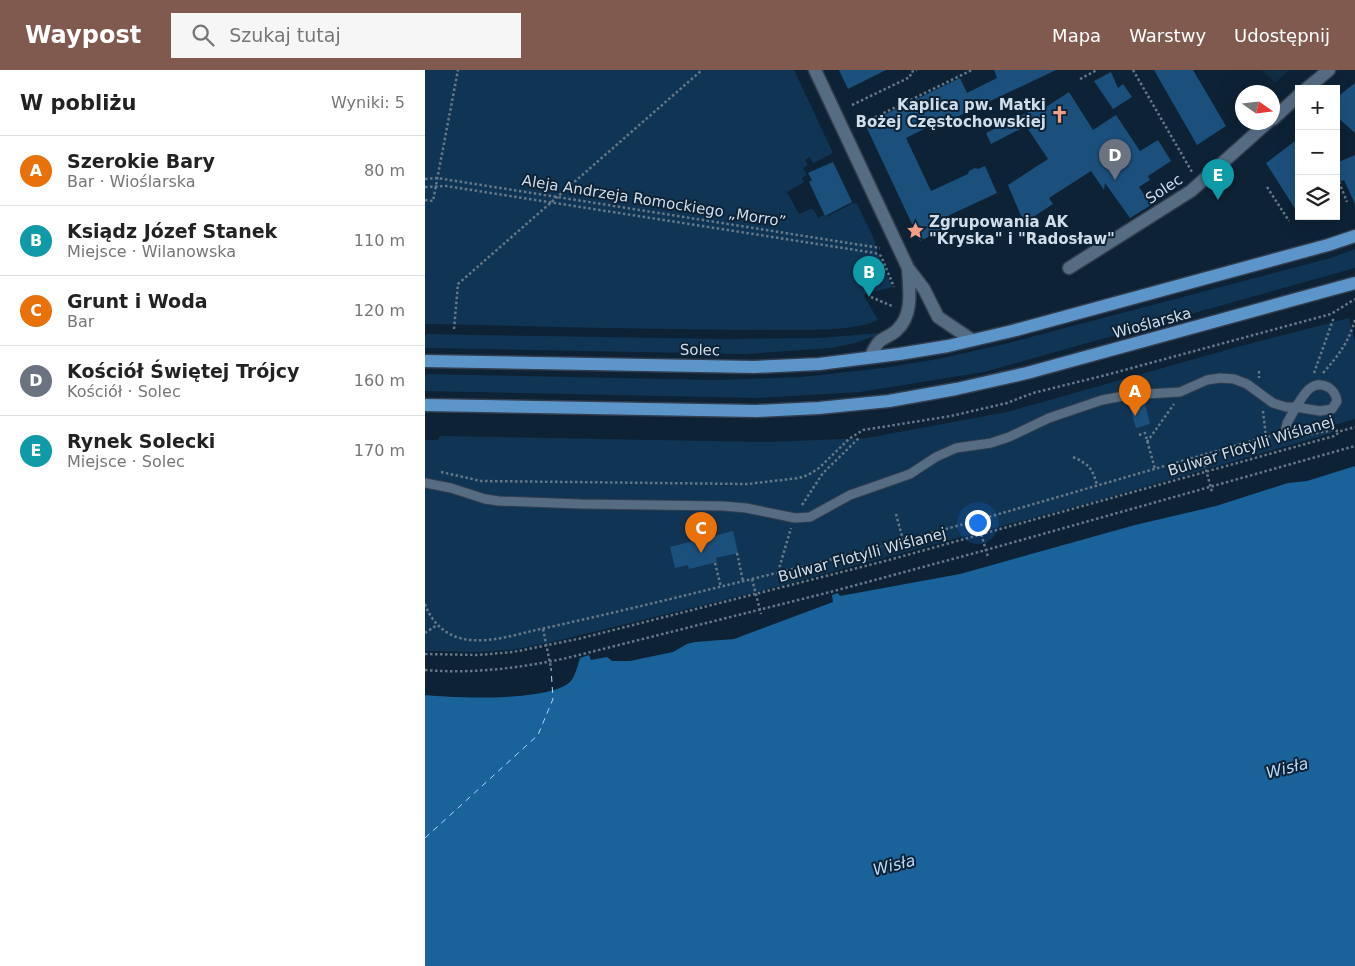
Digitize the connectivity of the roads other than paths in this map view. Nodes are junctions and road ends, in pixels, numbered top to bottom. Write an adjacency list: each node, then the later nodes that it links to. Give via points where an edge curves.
1 (815, 70): 8 (street)
2 (1329, 70): 3 (street)
3 (1311, 85)
4 (1295, 99): 5 (street)
5 (1280, 113)
6 (1259, 130): 9 (street, Solec, via 1191,191)
7 (1355, 236): 11 (main road, Wioślarska)
8 (908, 268): 11 (street, via 924,289 938,317); 12 (street, via 909,302 904,322 890,336 879,341)
9 (1069, 268)
10 (1355, 283): 14 (main road, Wioślarska, via 1071,361 955,389 847,406 705,411)
11 (972, 340): 12 (main road, Solec)
12 (870, 357): 13 (main road, Solec, via 819,364 754,367)
13 (425, 361)
14 (425, 405)
15 (1296, 406): 15 (lane, via 1329,411 1337,401 1333,390 1317,384 1308,389); 16 (lane); 17 (lane, via 1273,403 1247,384 1220,378 1180,392 1102,400 991,442 956,448 910,474 850,496 809,517 795,518 723,506 499,501)
16 (1284, 436)
17 (425, 483)

